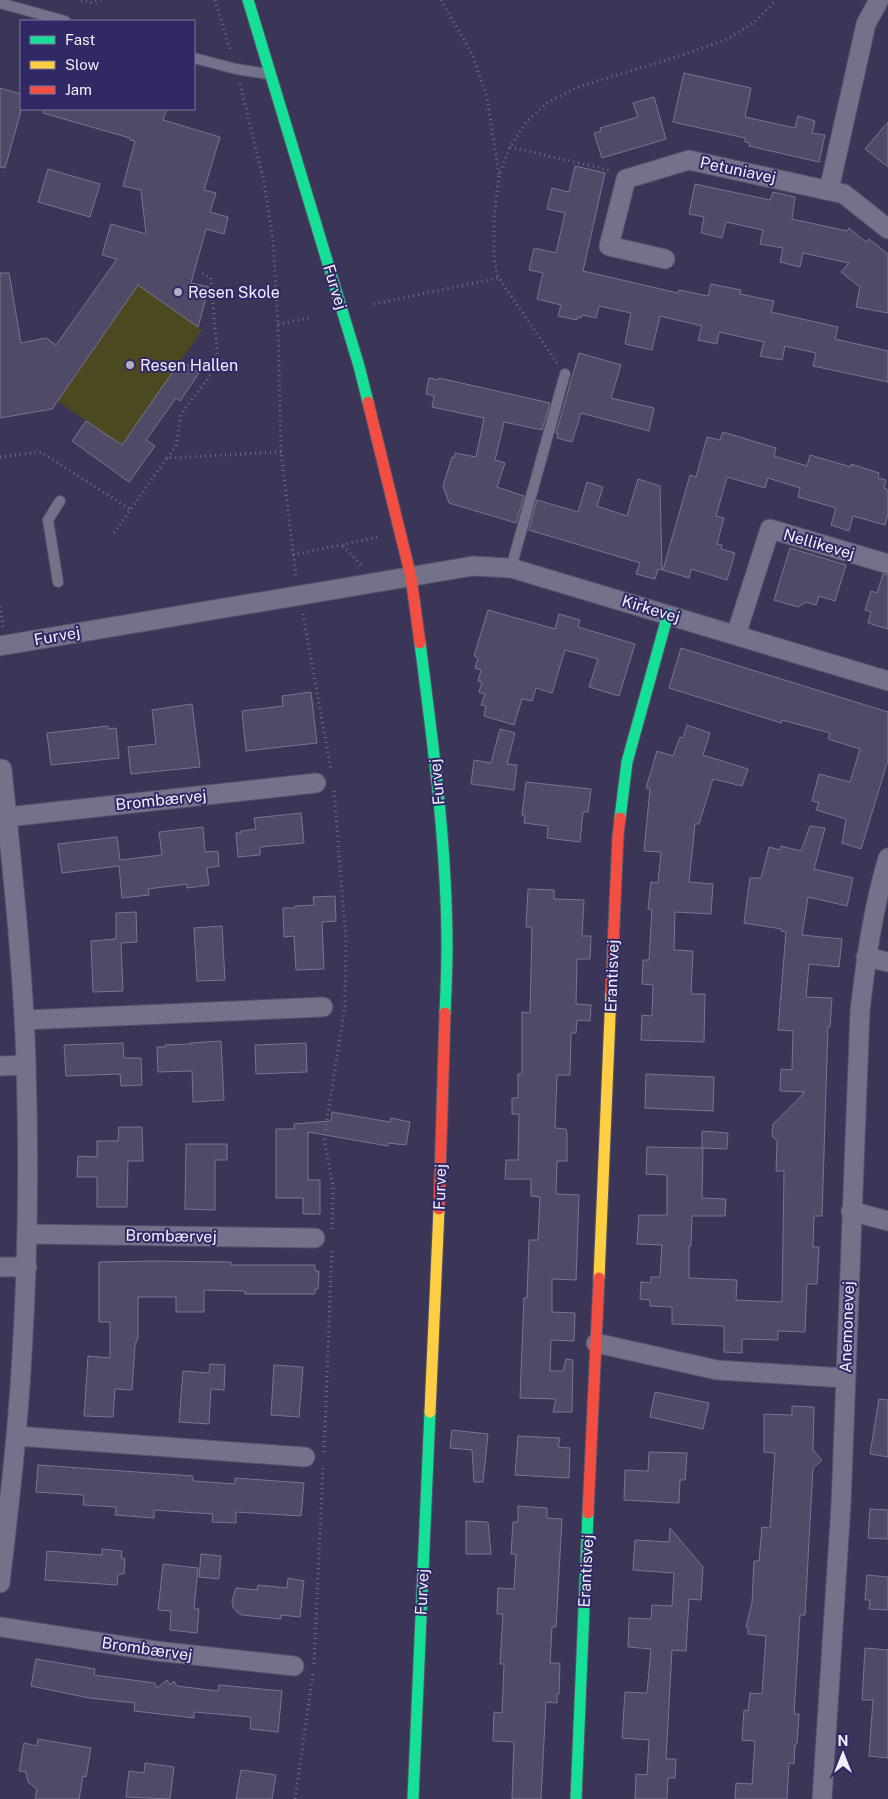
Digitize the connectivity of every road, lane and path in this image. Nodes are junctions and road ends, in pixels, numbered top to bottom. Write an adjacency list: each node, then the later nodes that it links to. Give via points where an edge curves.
1 (81, 0): 2 (path, via 92,3)
2 (101, 0)
3 (215, 0): 11 (path)
4 (248, 0): 12 (main road, Furvej)
5 (441, 0): 14 (path, via 472,54 487,96)
6 (776, 0): 13 (path, via 755,22 725,40 578,87 548,102 527,121)
7 (879, 0): 16 (street, via 866,24)
8 (0, 3): 9 (lane)
9 (61, 20)
10 (195, 58): 11 (lane)
11 (236, 70): 12 (lane); 23 (path, via 264,182 273,240)
12 (271, 75): 30 (main road, Furvej, via 359,366)
13 (510, 147): 14 (path); 15 (path, via 618,172)
14 (499, 175): 20 (path, via 493,241)
15 (626, 180): 16 (street, Petuniavej, via 689,160); 18 (street, via 610,246)
16 (829, 190): 17 (street, Petuniavej, via 844,194)
17 (888, 229)
18 (665, 259)
19 (201, 273): 27 (path, via 211,278 218,364 181,414 176,446)
20 (498, 278): 21 (path); 24 (path)
21 (374, 304)
22 (309, 318): 23 (path)
23 (278, 324): 25 (path)
24 (565, 374): 34 (lane)
25 (281, 452): 27 (path); 32 (path)
26 (0, 458): 29 (path, via 41,452)
27 (167, 458): 29 (path)
28 (60, 501): 36 (lane, via 48,520)
29 (130, 510): 31 (path)
30 (402, 532): 32 (path); 35 (main road, Furvej)
31 (114, 534)
32 (293, 555): 37 (path)
33 (888, 564): 39 (street, Nellikevej, via 770,529)
34 (511, 568): 35 (street, Kirkevej, via 473,566); 38 (street, Kirkevej)
35 (410, 577): 37 (street, Furvej); 70 (main road, Furvej, via 433,744 447,947 438,1252)
36 (58, 582)
37 (299, 596): 40 (street, Furvej); 43 (path)
38 (668, 614): 39 (street, Kirkevej); 61 (main road, Erantisvej, via 627,762 618,836)
39 (736, 635): 41 (street, Kirkevej)
40 (0, 646)
41 (888, 681)
42 (2, 769): 45 (street)
43 (324, 781): 45 (street, Brombærvej)
44 (334, 788): 57 (path, via 346,941 345,1006 324,1138 333,1186)
45 (7, 817): 46 (street)
46 (5, 840): 51 (street)
47 (888, 858): 48 (street, Anemonevej, via 879,886)
48 (866, 957): 49 (street); 54 (street, Anemonevej, via 860,1011)
49 (888, 962)
50 (323, 1007): 51 (street)
51 (24, 1020): 52 (street)
52 (26, 1064): 53 (street); 56 (street)
53 (0, 1066)
54 (851, 1210): 55 (street); 62 (street, Anemonevej)
55 (888, 1221)
56 (27, 1234): 57 (street, Brombærvej); 60 (street)
57 (323, 1237)
58 (332, 1246): 69 (path, via 314,1664)
59 (0, 1267): 60 (street)
60 (27, 1267): 63 (street)
61 (596, 1343): 62 (street, via 717,1370); 71 (main road, Erantisvej)
62 (845, 1378): 72 (street, Anemonevej, via 841,1505)
63 (16, 1436): 64 (street); 65 (street)
64 (305, 1456)
65 (5, 1492): 66 (street)
66 (0, 1582)
67 (0, 1627): 68 (street, Brombærvej, via 156,1651)
68 (294, 1666)
69 (295, 1799)
70 (413, 1799)
71 (576, 1799)
72 (822, 1799)

